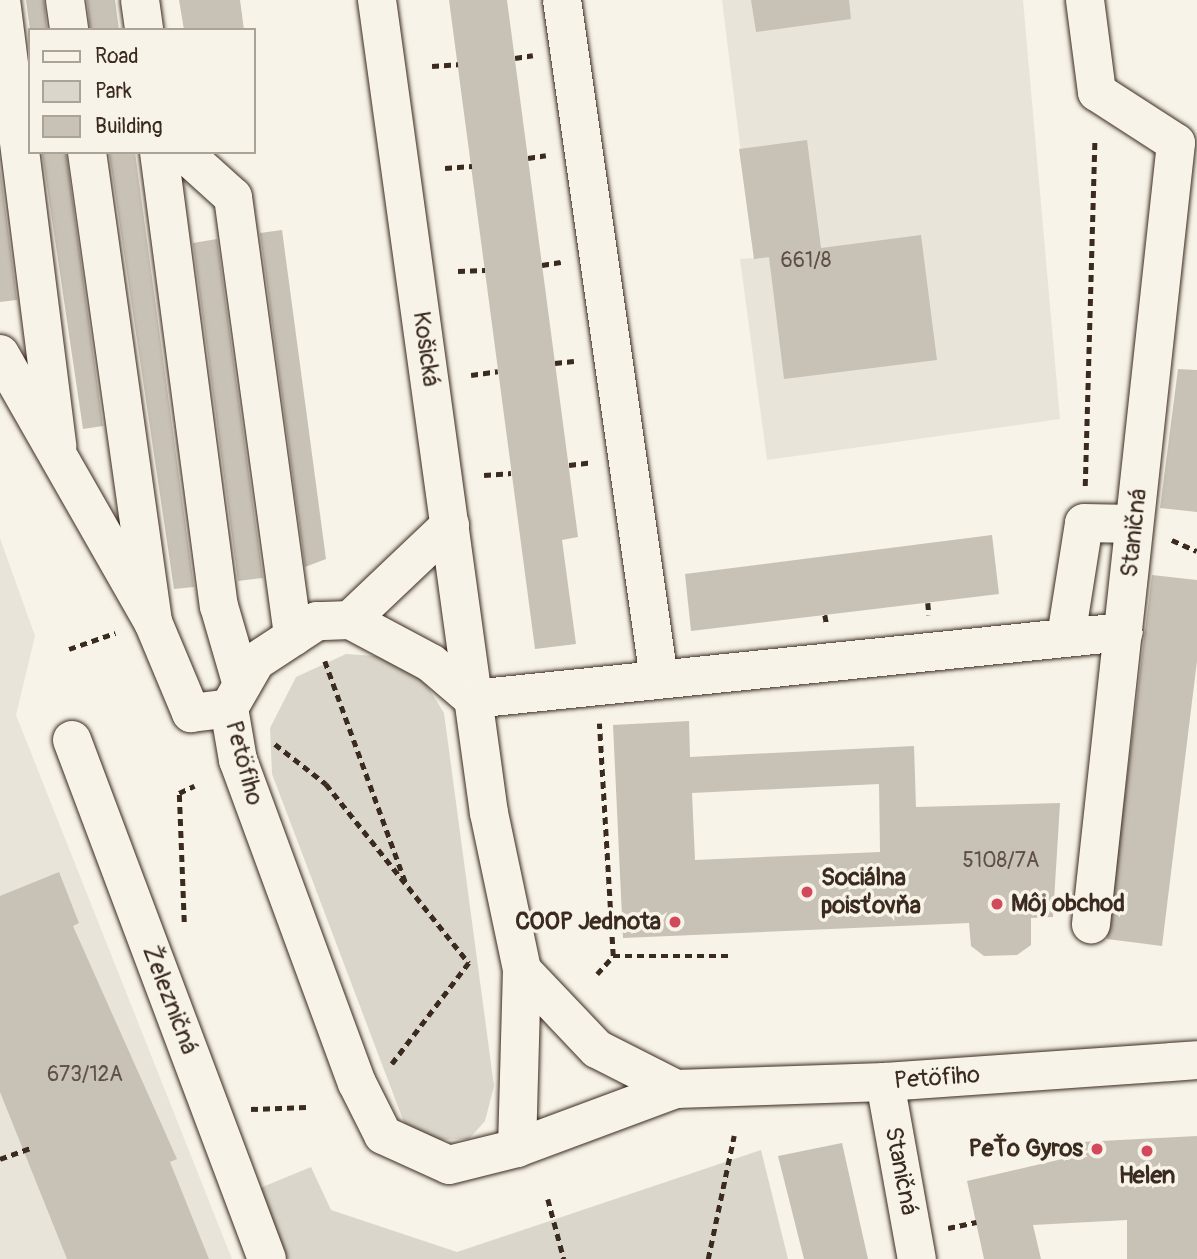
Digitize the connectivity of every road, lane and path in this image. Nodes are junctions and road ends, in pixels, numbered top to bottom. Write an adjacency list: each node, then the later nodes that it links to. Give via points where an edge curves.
1 (1, 0): 22 (street)
2 (65, 0): 7 (street)
3 (140, 0): 8 (street)
4 (377, 0): 27 (street, Košická)
5 (562, 0): 35 (street)
6 (1085, 0): 11 (street)
7 (69, 28)
8 (144, 28)
9 (458, 64): 10 (path)
10 (432, 66)
11 (1097, 92): 25 (path); 26 (street, Staničná, via 1175,143)
12 (87, 154): 29 (street)
13 (159, 154): 37 (street, via 209,544)
14 (185, 154): 32 (street, via 233,197)
15 (472, 166): 16 (path)
16 (445, 168)
17 (485, 270): 18 (path)
18 (458, 271)
19 (0, 354): 22 (street)
20 (498, 371): 21 (path)
21 (471, 375)
22 (57, 446): 29 (street)
23 (512, 473): 24 (path)
24 (484, 475)
25 (1084, 523): 26 (street); 31 (street)
26 (1134, 524): 30 (street, Staničná)
27 (450, 525): 28 (street); 38 (street, Košická)
28 (350, 620): 32 (street, Petöfiho, via 317,621); 38 (street, via 431,663)
29 (136, 627): 33 (path); 37 (street, via 191,713)
30 (1124, 632): 31 (street); 43 (street, Staničná)
31 (1066, 636): 35 (street)
32 (293, 637): 37 (street, Petöfiho, via 257,661)
33 (69, 649)
34 (326, 663): 42 (path)
35 (659, 679): 36 (street)
36 (597, 685): 38 (street); 45 (path)
37 (236, 696): 57 (street, Petöfiho, via 238,760 357,1083 383,1135 450,1165)
38 (473, 699): 47 (street)
39 (72, 740): 44 (street, Železničná)
40 (271, 741): 42 (path, via 326,785)
41 (194, 786): 44 (path, via 179,793 184,933)
42 (407, 886): 50 (path, via 469,963)
43 (1091, 924)
44 (153, 956): 60 (street, Železničná)
45 (612, 956): 46 (path); 48 (path)
46 (732, 956)
47 (523, 970): 52 (street, Petöfiho, via 597,1049); 57 (street)
48 (597, 974)
49 (1197, 1060): 51 (street, Petöfiho)
50 (391, 1065)
51 (885, 1082): 52 (street, Petöfiho); 63 (street, Staničná)
52 (676, 1089): 57 (street, Petöfiho)
53 (306, 1107): 54 (path)
54 (246, 1110)
55 (734, 1136): 62 (path)
56 (30, 1148): 58 (path)
57 (517, 1148)
58 (0, 1158)
59 (548, 1199): 61 (path)
60 (267, 1259)
61 (564, 1259)
62 (708, 1259)
63 (918, 1259)

